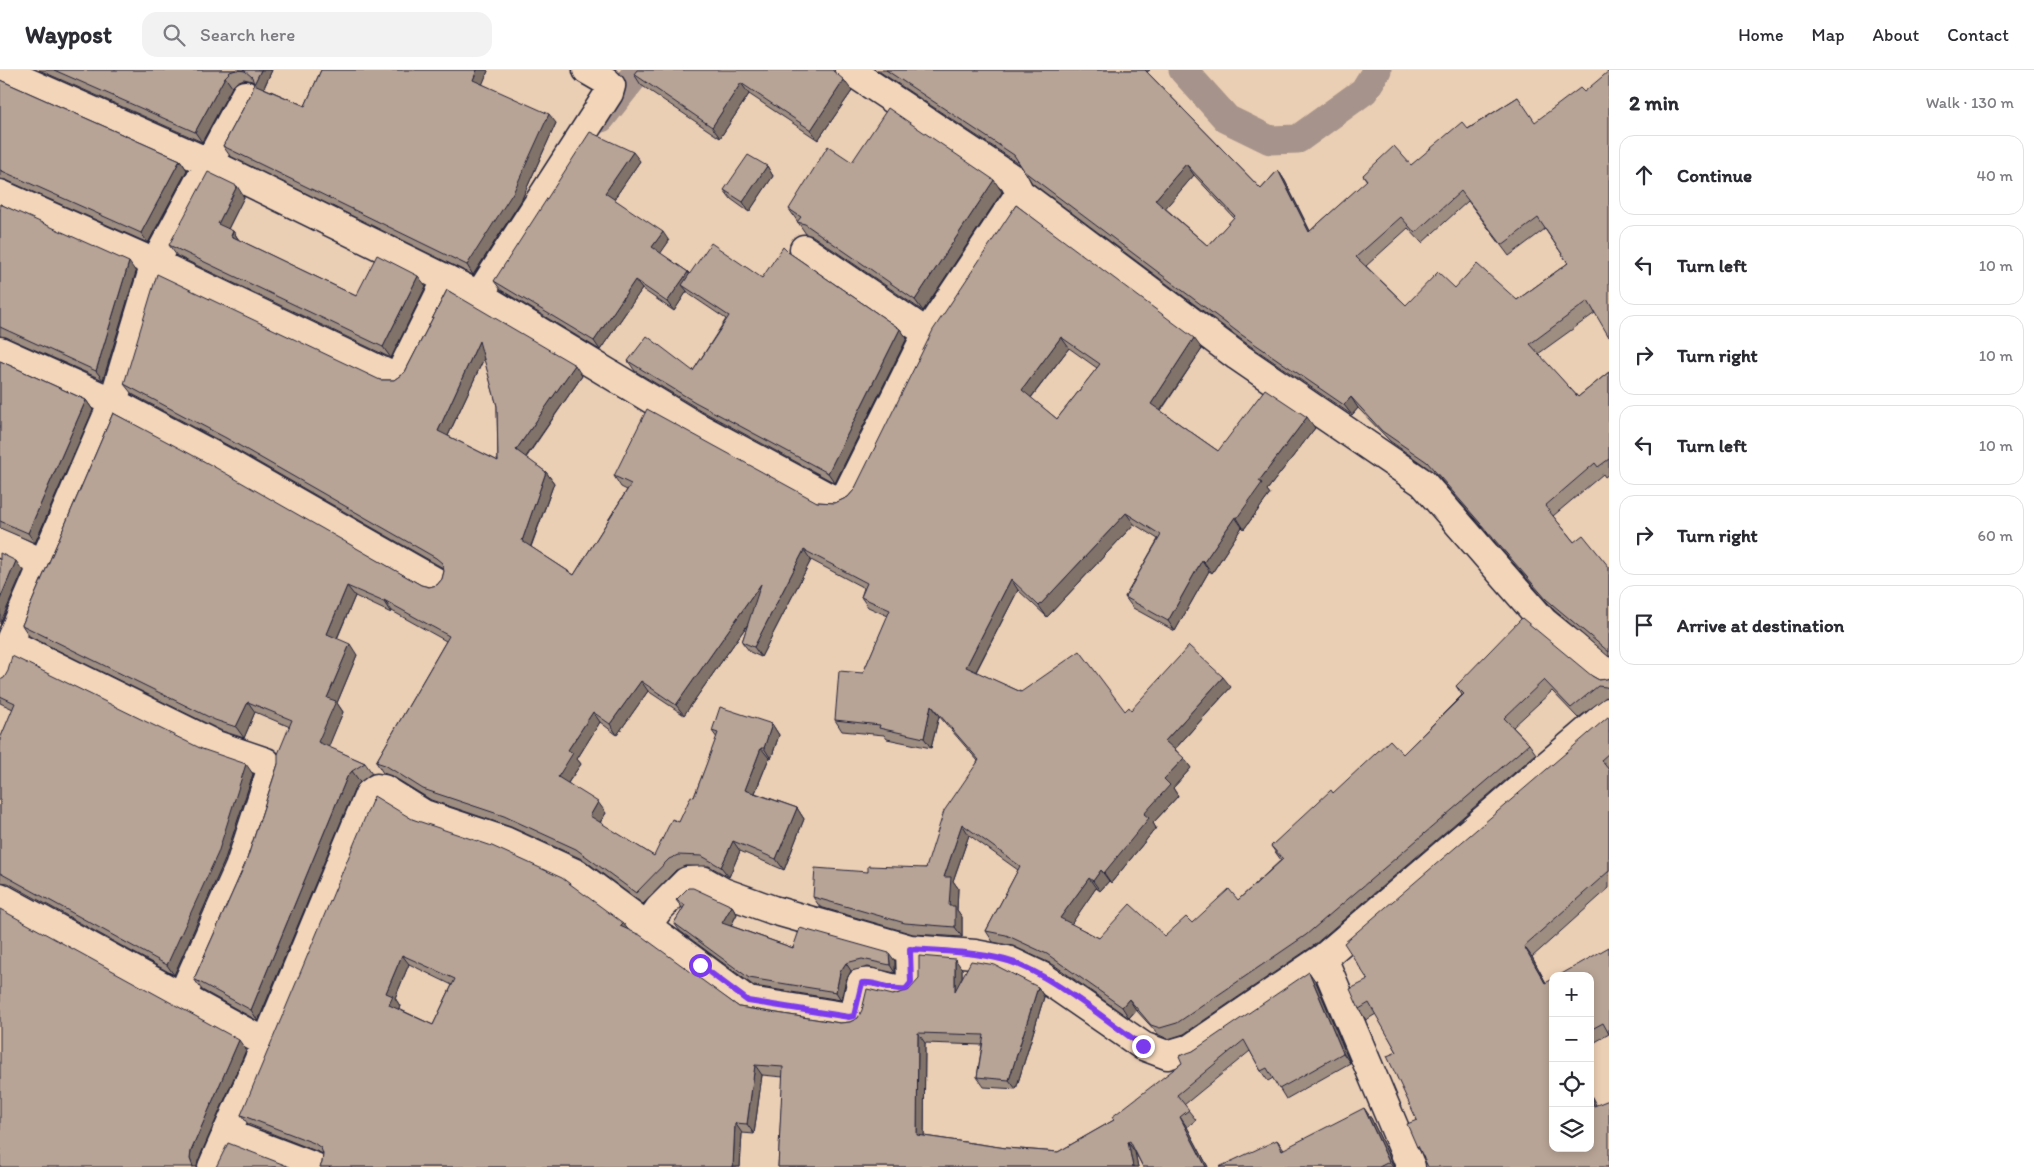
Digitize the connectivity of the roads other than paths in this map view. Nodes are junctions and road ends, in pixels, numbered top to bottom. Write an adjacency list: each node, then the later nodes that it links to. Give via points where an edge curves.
1 (0, 70): 5 (street)
2 (588, 70): 11 (street, via 606,80 611,86 609,93)
3 (849, 70): 6 (street, via 1013,179)
4 (245, 95): 5 (street)
5 (208, 162): 9 (street); 10 (street)
6 (1020, 193): 12 (street); 19 (street, via 1237,356 1423,483 1543,621)
7 (0, 194): 9 (street)
8 (804, 249): 12 (street)
9 (155, 263): 10 (street, via 397,376); 14 (street)
10 (447, 279): 11 (street)
11 (479, 295): 12 (street, via 694,425 832,498 847,494)
12 (927, 333)
13 (0, 351): 14 (street)
14 (114, 402): 16 (street); 17 (street)
15 (0, 543): 16 (street)
16 (44, 564): 18 (street)
17 (436, 582)
18 (9, 643): 20 (street); 26 (street, via 216,744 266,762 271,770 239,868)
19 (1609, 675)
20 (0, 676)
21 (1609, 712): 25 (street)
22 (0, 898): 26 (street)
23 (646, 926): 24 (street, via 687,881 702,880 723,892 773,910); 24 (street, via 748,1001 849,1017 854,1016 857,1009 862,983 906,989 911,983); 27 (street, via 577,874 505,840 424,814 384,789 377,788 369,794)
24 (910, 949): 25 (street, via 1007,960 1043,977 1143,1046 1167,1055 1192,1048)
25 (1323, 958): 31 (street)
26 (182, 996): 27 (street)
27 (266, 1043): 28 (street)
28 (226, 1133): 29 (street); 30 (street)
29 (212, 1167)
30 (315, 1167)
31 (1412, 1167)

